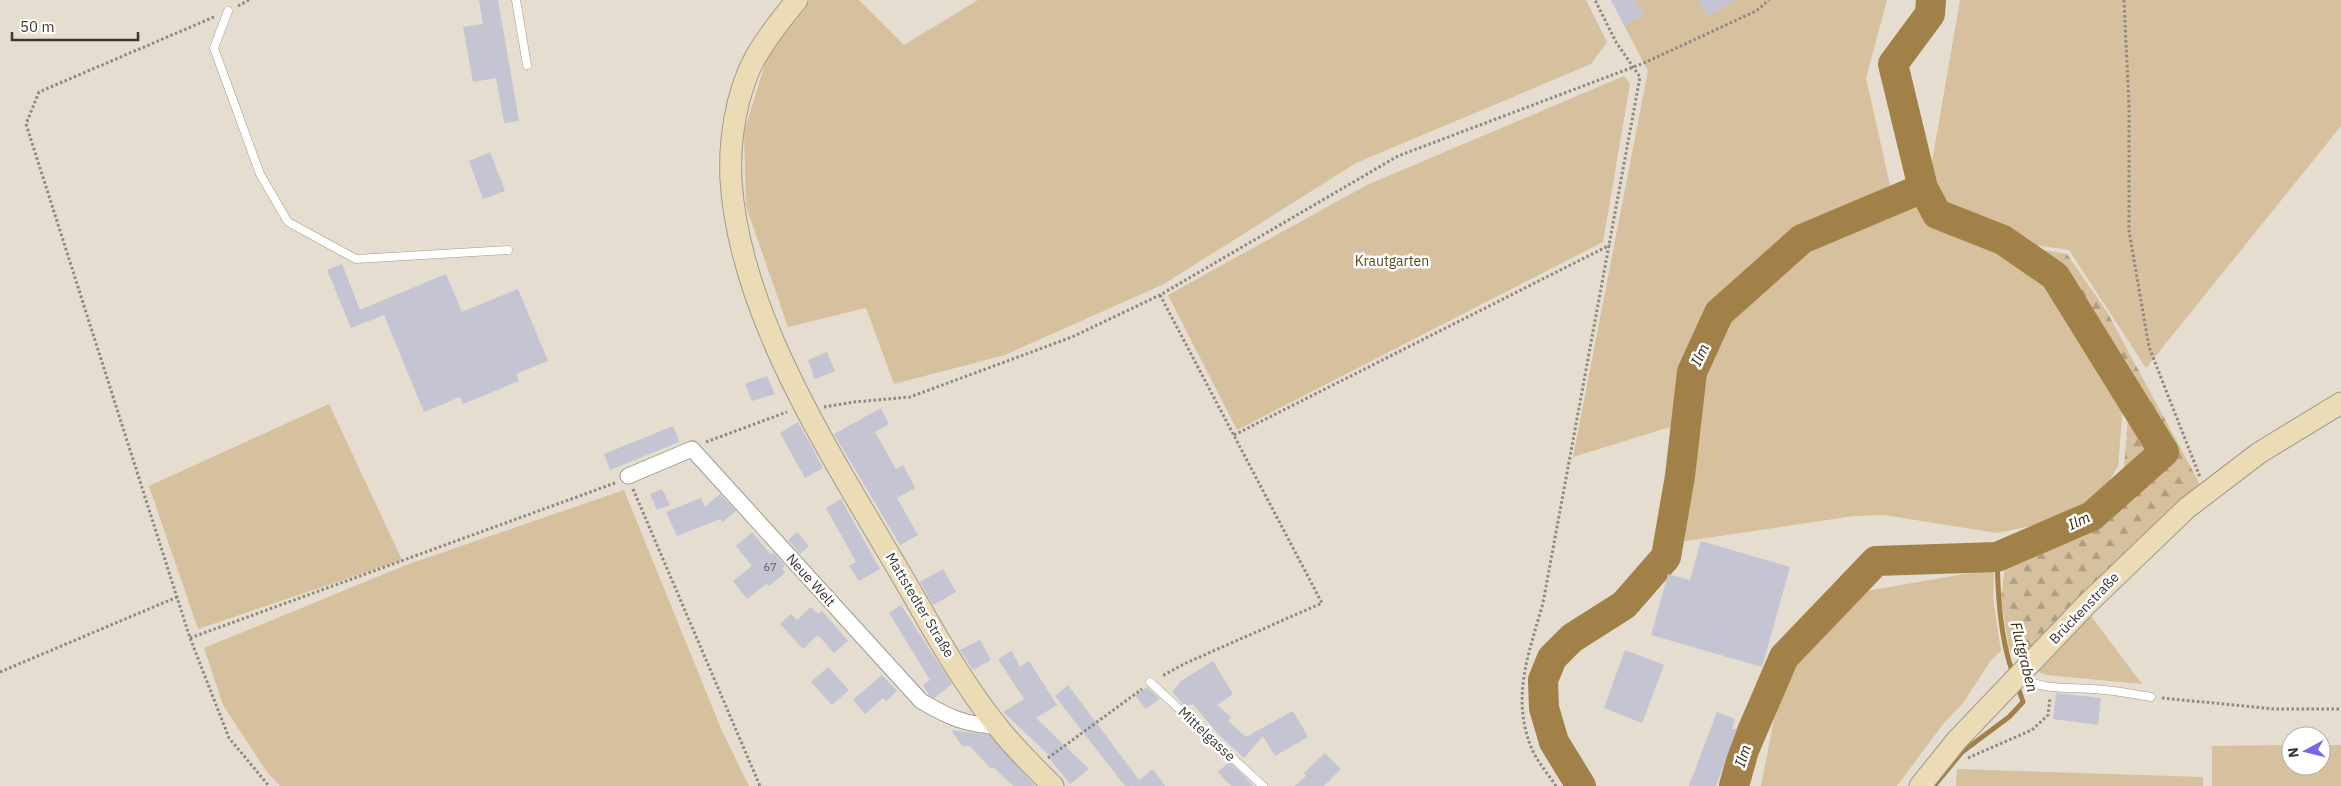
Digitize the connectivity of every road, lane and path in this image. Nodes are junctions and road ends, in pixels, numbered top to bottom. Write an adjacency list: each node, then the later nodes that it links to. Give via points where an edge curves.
1 (249, 0): 7 (path)
2 (516, 0): 8 (lane)
3 (797, 0): 14 (street, Mattstedter Straße, via 755,59 742,93 733,130 731,178 736,229 749,277)
4 (1595, 0): 9 (path)
5 (1769, 0): 9 (path, via 1756,11)
6 (2124, 0): 18 (path, via 2129,106 2129,232 2149,347)
7 (228, 11): 11 (lane, via 214,48 260,174 288,222 356,260); 19 (path, via 39,92 26,124)
8 (527, 65)
9 (1632, 67): 10 (path, via 1640,77); 12 (path, via 1398,156)
10 (1610, 245): 15 (path); 34 (path, via 1543,603 1522,680 1522,717 1532,748)
11 (508, 250)
12 (1160, 295): 14 (path, via 1072,336 910,397); 15 (path)
13 (2341, 403): 18 (street, Brückenstraße, via 2259,453)
14 (805, 408): 16 (path); 27 (street, Mattstedter Straße, via 958,669)
15 (1234, 435): 23 (path, via 1322,602)
16 (692, 449): 17 (street); 27 (street, Neue Welt, via 921,701 951,718)
17 (628, 476): 20 (path, via 609,487); 31 (path)
18 (2206, 491): 22 (street, Brückenstraße, via 2086,605)
19 (177, 596): 20 (path); 21 (path)
20 (190, 638): 30 (path, via 229,738)
21 (0, 672)
22 (2014, 681): 24 (lane); 35 (street, Brückenstraße)
23 (1150, 682): 29 (path); 33 (lane, Mittelgasse)
24 (2049, 686): 25 (lane); 28 (path, via 2048,715 2032,730)
25 (2151, 697): 26 (path, via 2275,709)
26 (2341, 709)
27 (998, 727): 29 (street, Mattstedter Straße)
28 (1960, 761)
29 (1035, 768): 32 (street, Mattstedter Straße)
30 (269, 786)
31 (760, 786)
32 (1053, 786)
33 (1263, 786)
34 (1556, 786)
35 (1920, 786)

